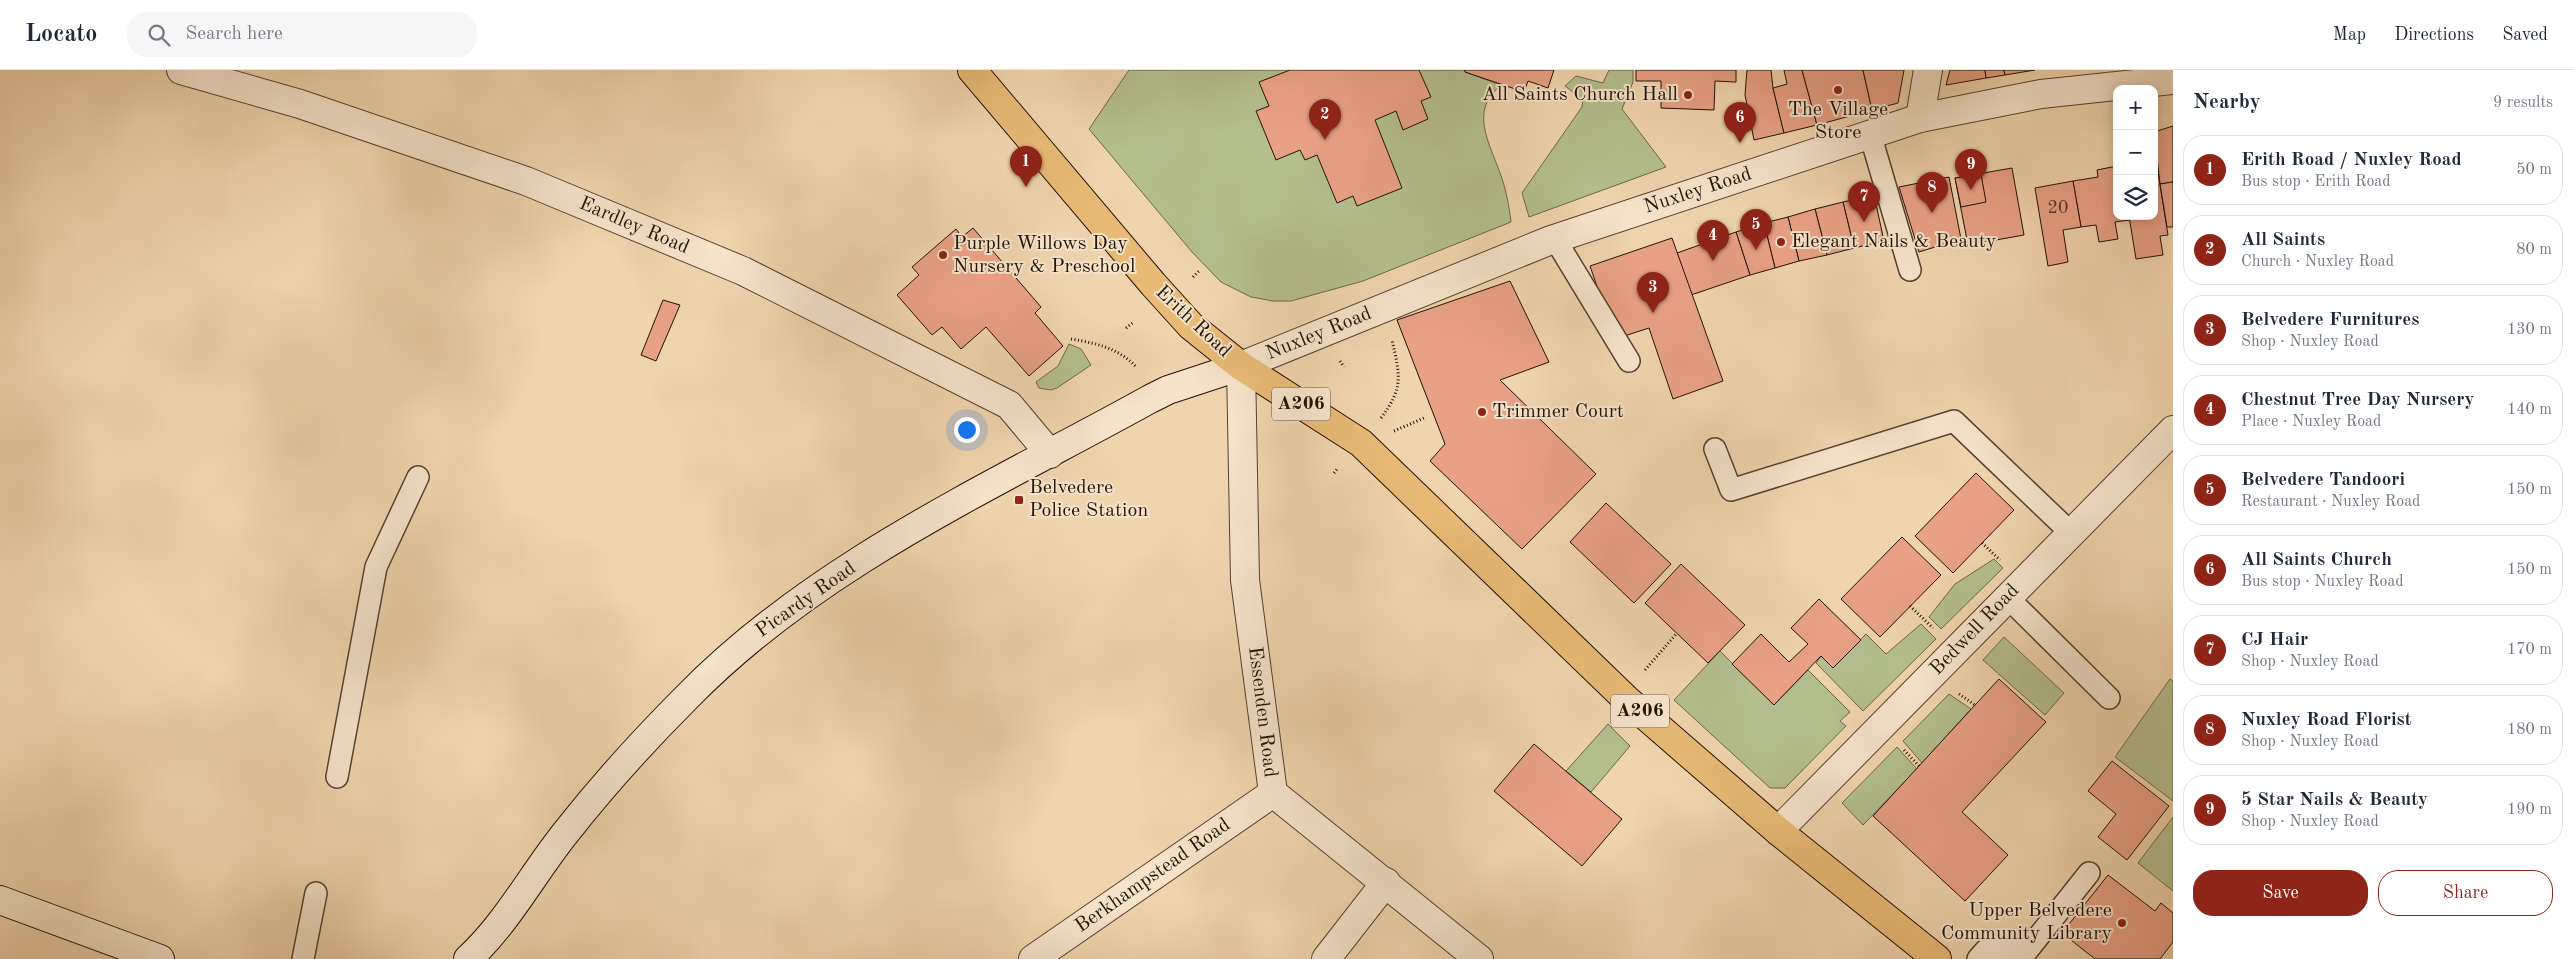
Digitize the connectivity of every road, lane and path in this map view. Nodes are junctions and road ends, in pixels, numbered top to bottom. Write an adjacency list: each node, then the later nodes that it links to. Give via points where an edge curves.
1 (181, 70): 23 (street, Eardley Road, via 300,104 526,181 743,271 1009,405)
2 (972, 70): 16 (main road, Erith Road / A206, via 1165,298 1191,326)
3 (1928, 70): 5 (street)
4 (2173, 80): 5 (street, Nuxley Road, via 2041,94)
5 (1920, 118): 6 (street, Nuxley Road)
6 (1870, 134): 7 (street, Nuxley Road); 8 (lane)
7 (1555, 239): 15 (lane); 16 (street, Nuxley Road)
8 (1910, 270)
9 (1199, 271): 10 (path)
10 (1193, 277)
11 (1134, 322): 12 (path)
12 (1126, 328)
13 (1392, 338): 19 (path, via 1399,386 1394,401)
14 (1071, 340): 17 (path, via 1094,343 1125,356)
15 (1629, 361)
16 (1241, 366): 23 (street, Picardy Road, via 1168,390); 31 (main road, A206, via 1361,442); 33 (street, Essenden Road, via 1244,580)
17 (1136, 367)
18 (1424, 418): 21 (path)
19 (1379, 422)
20 (2173, 430): 27 (street, Bedwell Road)
21 (1391, 432)
22 (1715, 449): 27 (lane, via 1731,490 1954,421)
23 (1050, 454): 41 (street, Picardy Road, via 866,557 795,604 742,646 688,695 637,750 567,831 494,931)
24 (1338, 468): 25 (path)
25 (1334, 473)
26 (418, 478): 32 (lane, via 376,567)
27 (2071, 533): 28 (street, Bedwell Road)
28 (2008, 597): 30 (lane); 34 (street, Bedwell Road)
29 (1677, 633): 31 (path, via 1652,659)
30 (2109, 698)
31 (1626, 699): 34 (main road, A206)
32 (338, 777)
33 (1272, 793): 36 (street, Essenden Road); 42 (street, Berkhampstead Road)
34 (1778, 831): 45 (main road, A206)
35 (2089, 873): 46 (lane, via 2027,951 1986,950)
36 (1386, 882): 43 (street); 44 (street, Essenden Road)
37 (316, 893): 40 (lane)
38 (0, 900): 39 (street)
39 (160, 959)
40 (303, 959)
41 (468, 959)
42 (1032, 959)
43 (1326, 959)
44 (1480, 959)
45 (1937, 959)
46 (1978, 959)

